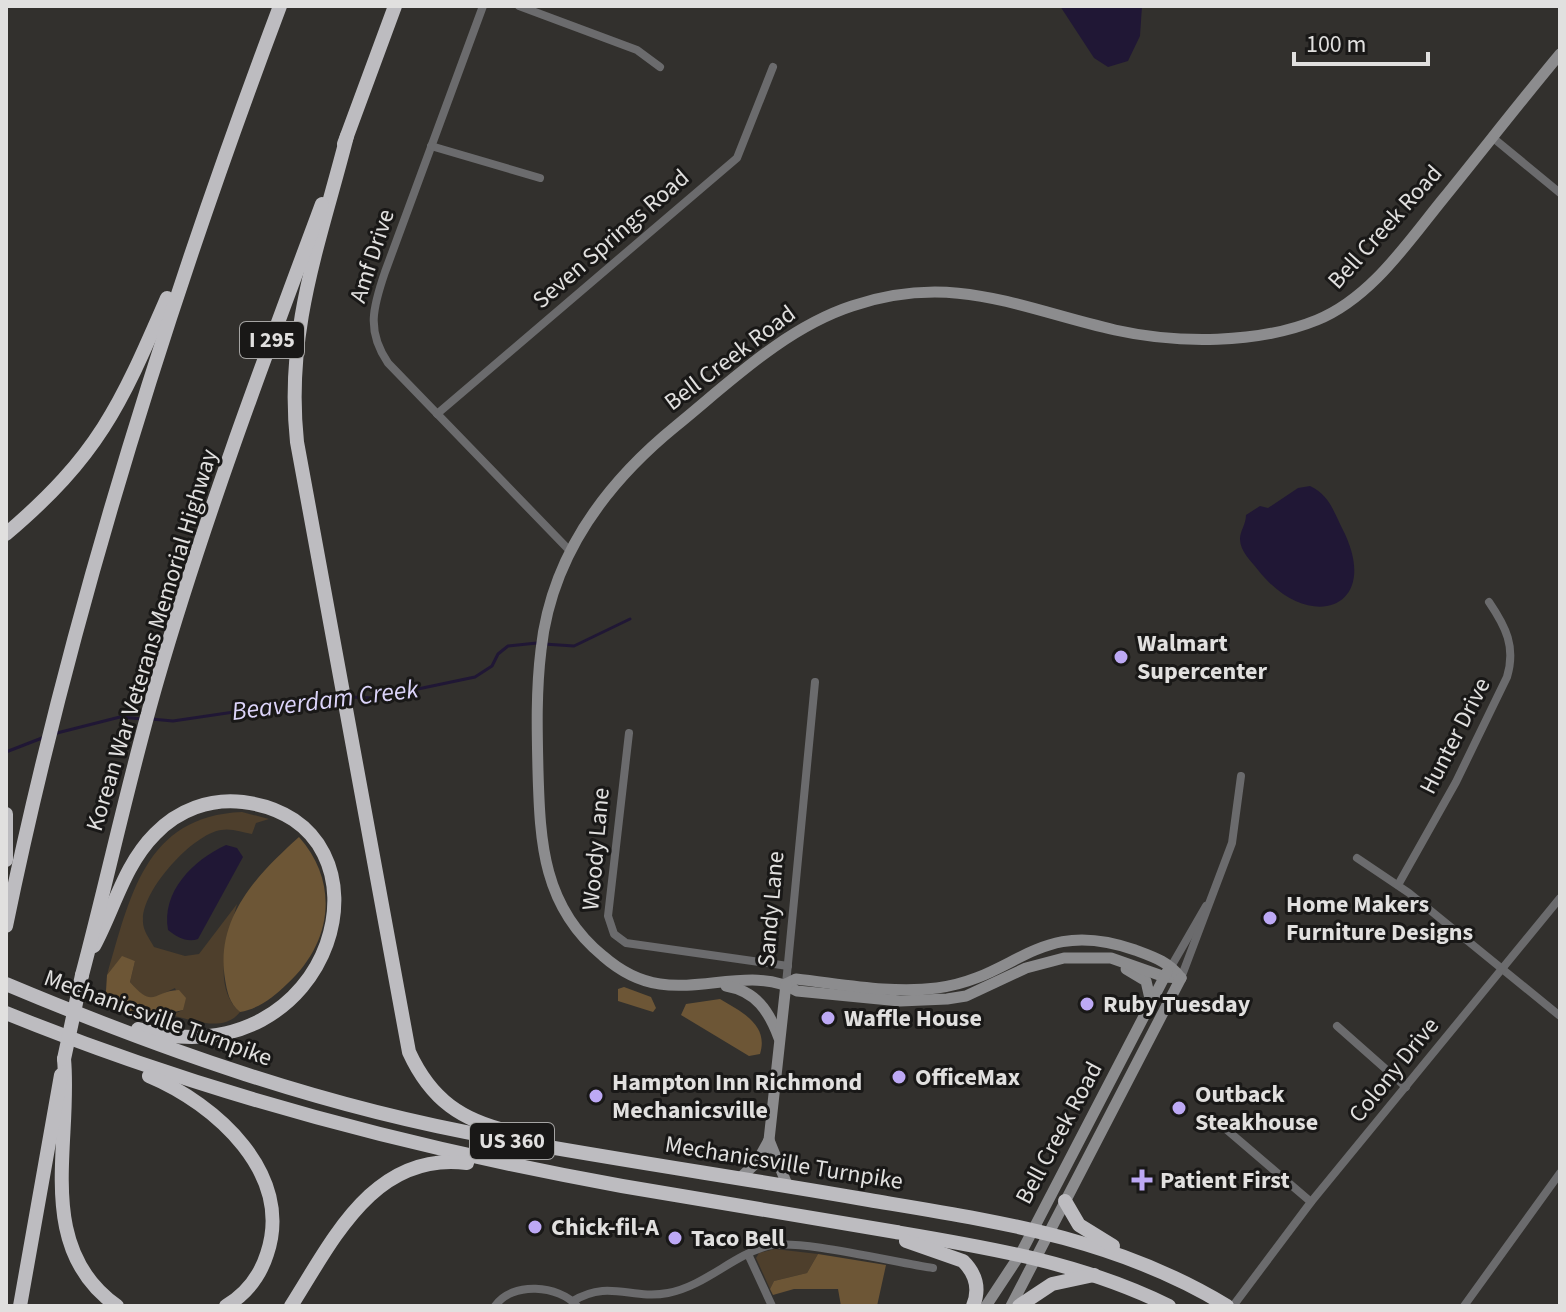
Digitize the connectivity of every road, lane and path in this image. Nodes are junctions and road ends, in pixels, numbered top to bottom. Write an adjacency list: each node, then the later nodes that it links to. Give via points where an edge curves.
1 (280, 6): 13 (highway)
2 (395, 6): 8 (highway, Korean War Veterans Memorial Highway / I 295)
3 (483, 6): 10 (street, Amf Drive)
4 (519, 6): 6 (street, via 637,50)
5 (1560, 54): 9 (street, Bell Creek Road)
6 (660, 67)
7 (773, 67): 14 (street, Seven Springs Road, via 737,158)
8 (347, 136): 31 (highway, Korean War Veterans Memorial Highway / I 295, via 229,460 158,678); 49 (highway, via 304,294 293,373 297,442 404,1035 426,1085 457,1113 481,1124)
9 (1492, 137): 12 (street); 16 (street, Bell Creek Road, via 1354,299 1325,317 1285,331 1238,337 1120,331 1013,300 961,292 895,296 828,315 767,353 655,443 612,487)
10 (431, 146): 11 (street); 14 (street, Amf Drive, via 372,319 388,363)
11 (540, 178)
12 (1560, 193)
13 (201, 221): 15 (highway, via 107,427 58,487); 27 (highway, via 124,462 58,699)
14 (437, 414): 16 (street, Amf Drive)
15 (6, 534)
16 (570, 551): 35 (street, Bell Creek Road, via 548,611 537,687 542,848 552,889 593,948 632,976 667,985)
17 (1489, 602): 24 (street, Hunter Drive, via 1510,638 1507,677)
18 (815, 682): 30 (street, Sandy Lane)
19 (629, 733): 30 (street, Woody Lane, via 608,916 614,934 626,943)
20 (1241, 776): 26 (street, via 1236,826)
21 (6, 814): 23 (highway)
22 (1357, 858): 24 (street)
23 (6, 860)
24 (1398, 885): 32 (street)
25 (1560, 898): 32 (street, Colony Drive)
26 (1208, 902): 29 (street); 34 (street)
27 (6, 926)
28 (1095, 957): 33 (street, Bell Creek Road); 36 (street, Bell Creek Road, via 1042,962 982,990 947,999 900,1001 797,991); 38 (street, via 1141,976)
29 (1172, 965): 33 (street, Bell Creek Road); 34 (street); 36 (street, Bell Creek Road, via 1113,944 1079,940 1037,947 977,977 935,989 796,979)
30 (788, 966): 36 (street, Sandy Lane)
31 (84, 968): 39 (highway, via 145,845 174,817 198,806 240,802 278,812 310,837 332,876 334,919 319,964 297,993 253,1025 219,1035 175,1036); 45 (highway, Korean War Veterans Memorial Highway / I 295, bridge)
32 (1502, 969): 41 (street); 46 (street, Colony Drive)
33 (1165, 977): 34 (street, Bell Creek Road); 38 (street, Bell Creek Road)
34 (1181, 978): 54 (street, Bell Creek Road)
35 (710, 983): 36 (street, Bell Creek Road); 44 (street, via 754,998 767,1012)
36 (786, 984): 44 (street, Sandy Lane)
37 (9, 985): 39 (highway, Mechanicsville Turnpike / US 360)
38 (1151, 1003): 57 (street, Bell Creek Road)
39 (53, 1004): 49 (highway, Mechanicsville Turnpike / US 360, via 200,1060 342,1103 491,1137)
40 (7, 1013): 43 (highway, Mechanicsville Turnpike / US 360)
41 (1560, 1016)
42 (1337, 1026): 46 (street)
43 (47, 1029): 52 (highway, Mechanicsville Turnpike / US 360, via 174,1076 312,1118); 68 (highway, via 177,1089 229,1129 253,1160 269,1192 272,1233 259,1272)
44 (780, 1042): 48 (street, Sandy Lane)
45 (63, 1080): 66 (highway); 67 (highway, via 61,1186 66,1227 87,1278)
46 (1406, 1087): 55 (street, Colony Drive)
47 (1220, 1124): 55 (street)
48 (769, 1140): 51 (street, Sandy Lane); 53 (street, Sandy Lane)
49 (685, 1169): 51 (highway, Mechanicsville Turnpike / US 360)
50 (1559, 1177): 79 (street)
51 (739, 1179): 53 (highway, Mechanicsville Turnpike / US 360)
52 (621, 1186): 56 (highway, Mechanicsville Turnpike / US 360); 69 (highway, via 460,1162 403,1172 377,1186 357,1206)
53 (788, 1187): 57 (highway, Mechanicsville Turnpike / US 360)
54 (1065, 1201): 58 (street, Bell Creek Road); 61 (highway, via 1079,1225)
55 (1311, 1202): 78 (street, Colony Drive)
56 (868, 1227): 59 (highway, Mechanicsville Turnpike / US 360); 72 (highway, via 963,1261 976,1283)
57 (1033, 1228): 58 (highway, Mechanicsville Turnpike / US 360); 59 (street, Bell Creek Road)
58 (1051, 1232): 61 (highway, Mechanicsville Turnpike / US 360); 62 (street, Bell Creek Road)
59 (1021, 1253): 62 (highway, Mechanicsville Turnpike / US 360); 73 (street, Bell Creek Road)
60 (748, 1254): 63 (street, via 782,1244); 65 (street, via 676,1291 592,1290); 71 (street)
61 (1126, 1256): 77 (highway, Mechanicsville Turnpike / US 360)
62 (1039, 1257): 64 (highway, Mechanicsville Turnpike / US 360); 74 (street, Bell Creek Road)
63 (933, 1268)
64 (1095, 1274): 75 (highway, via 1052,1284); 76 (highway, Mechanicsville Turnpike / US 360)
65 (575, 1304): 70 (street, via 553,1291 521,1289)
66 (20, 1306)
67 (117, 1306)
68 (226, 1306)
69 (291, 1306)
70 (495, 1306)
71 (772, 1306)
72 (973, 1306)
73 (986, 1306)
74 (1011, 1306)
75 (1019, 1306)
76 (1169, 1306)
77 (1227, 1306)
78 (1233, 1306)
79 (1464, 1306)

